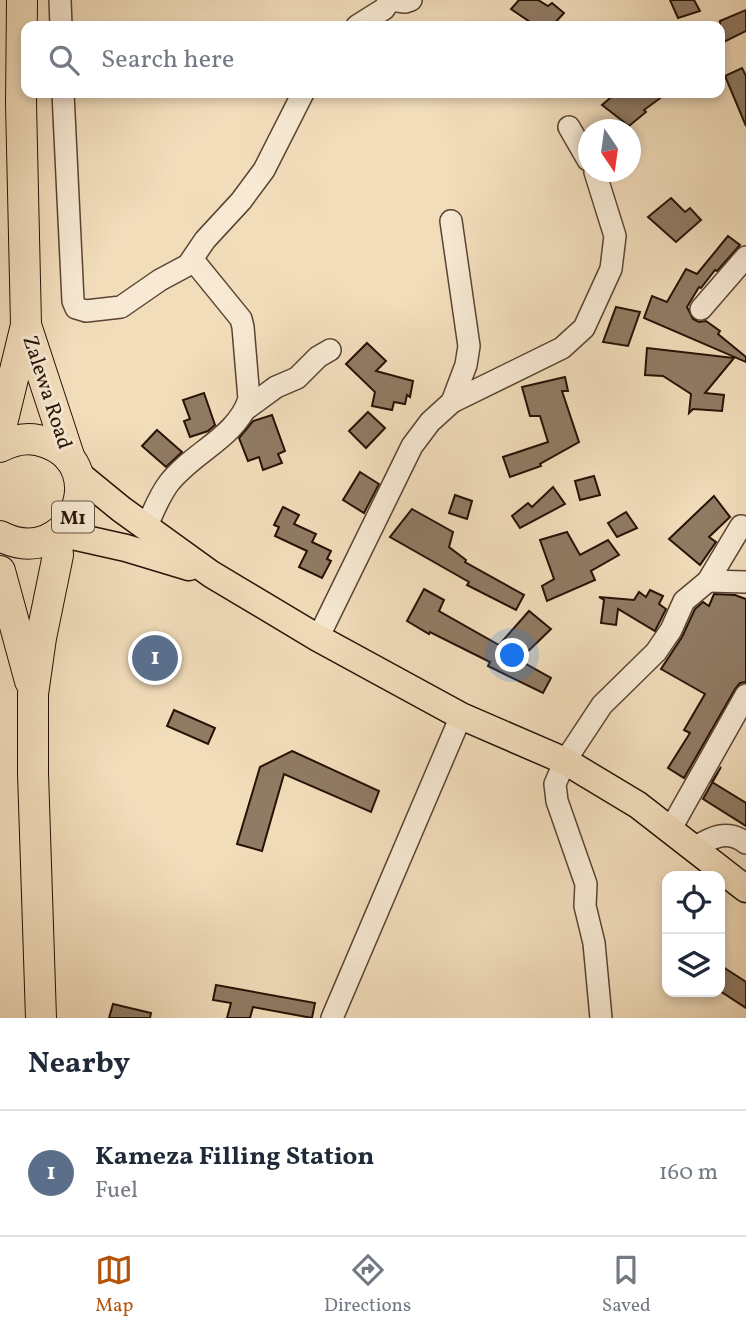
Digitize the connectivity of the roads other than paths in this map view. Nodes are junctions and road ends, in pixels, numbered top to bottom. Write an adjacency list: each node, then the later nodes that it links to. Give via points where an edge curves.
1 (22, 0): 5 (highway, Zalewa Road / M1)
2 (60, 0): 6 (street)
3 (390, 0): 4 (street); 7 (street)
4 (411, 0)
5 (22, 21)
6 (61, 21)
7 (365, 21)
8 (21, 98): 18 (highway, Zalewa Road / M1)
9 (64, 98): 16 (street, via 76,308 121,307)
10 (300, 98): 16 (street, via 264,170)
11 (569, 127): 12 (street)
12 (578, 142)
13 (598, 182): 20 (street, via 615,236 611,269 584,328 562,348)
14 (450, 221): 20 (street, via 469,346 467,365)
15 (746, 257): 17 (street)
16 (193, 260): 21 (street, via 241,319 249,392)
17 (701, 309)
18 (26, 325): 22 (highway, Zalewa Road / M1); 24 (highway, Zalewa Road / M1)
19 (330, 350): 21 (street, via 297,378)
20 (452, 402): 33 (street, via 412,446)
21 (246, 409): 26 (street, via 230,430 169,482)
22 (0, 432)
23 (0, 447): 24 (highway, via 18,440 41,440 52,444)
24 (73, 466): 26 (main road); 27 (highway, M1, via 80,489 78,506)
25 (741, 527): 31 (street)
26 (146, 528): 30 (main road)
27 (58, 534): 28 (highway, M1, via 24,544); 30 (main road, via 126,548); 34 (highway, M1)
28 (0, 536)
29 (0, 571): 34 (highway, M1)
30 (211, 574): 33 (main road)
31 (708, 581): 32 (street); 37 (street, via 684,601 656,652 602,705)
32 (746, 582)
33 (318, 638): 36 (main road)
34 (33, 694): 42 (highway, M1)
35 (746, 695): 38 (street)
36 (461, 716): 37 (main road); 43 (street)
37 (565, 761): 38 (main road); 44 (street, via 555,784 557,801 586,884)
38 (670, 830): 40 (main road)
39 (746, 843): 40 (street, via 726,834)
40 (694, 848): 41 (main road)
41 (744, 882)
42 (41, 1018)
43 (332, 1018)
44 (601, 1018)

